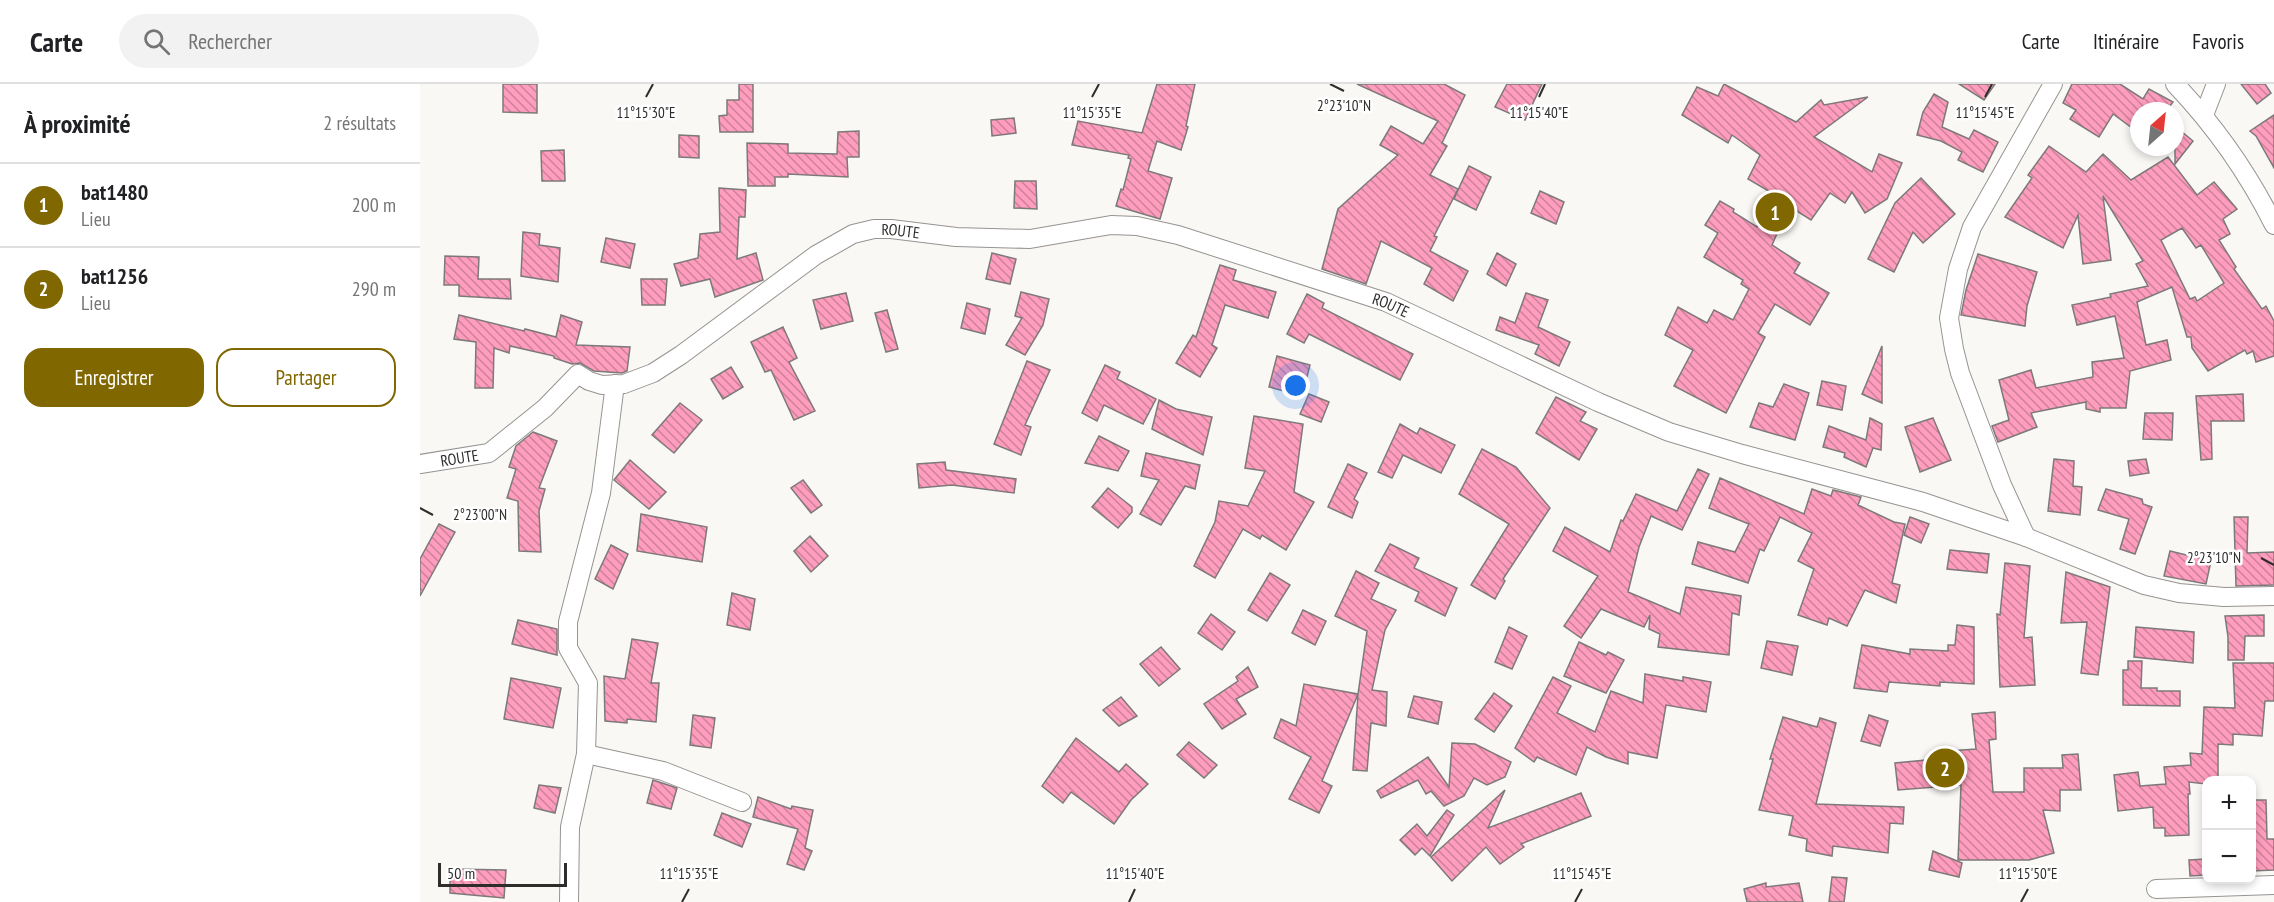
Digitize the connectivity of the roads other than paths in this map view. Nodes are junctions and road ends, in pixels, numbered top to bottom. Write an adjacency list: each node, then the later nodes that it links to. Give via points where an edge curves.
1 (2053, 84): 8 (street, via 1972,227 1958,269 1950,318 1960,373)
2 (2175, 84): 4 (street)
3 (2216, 84): 4 (street)
4 (2204, 115): 5 (street, via 2238,162)
5 (2274, 225)
6 (615, 384): 7 (street, ROUTE, via 602,385 578,374 489,453); 8 (street, ROUTE, via 653,373 681,356 816,255 853,234 891,229 956,237 1030,239 1111,225 1137,226 1178,235 1386,302 1669,432 1923,502); 10 (street, via 601,494 568,622 568,648 588,683)
7 (420, 464)
8 (2026, 537): 9 (street, ROUTE, via 2144,585 2179,593)
9 (2274, 597)
10 (586, 753): 11 (street, via 663,771); 14 (street, via 570,827)
11 (742, 802)
12 (2274, 885): 13 (street)
13 (2156, 889)
14 (569, 902)

